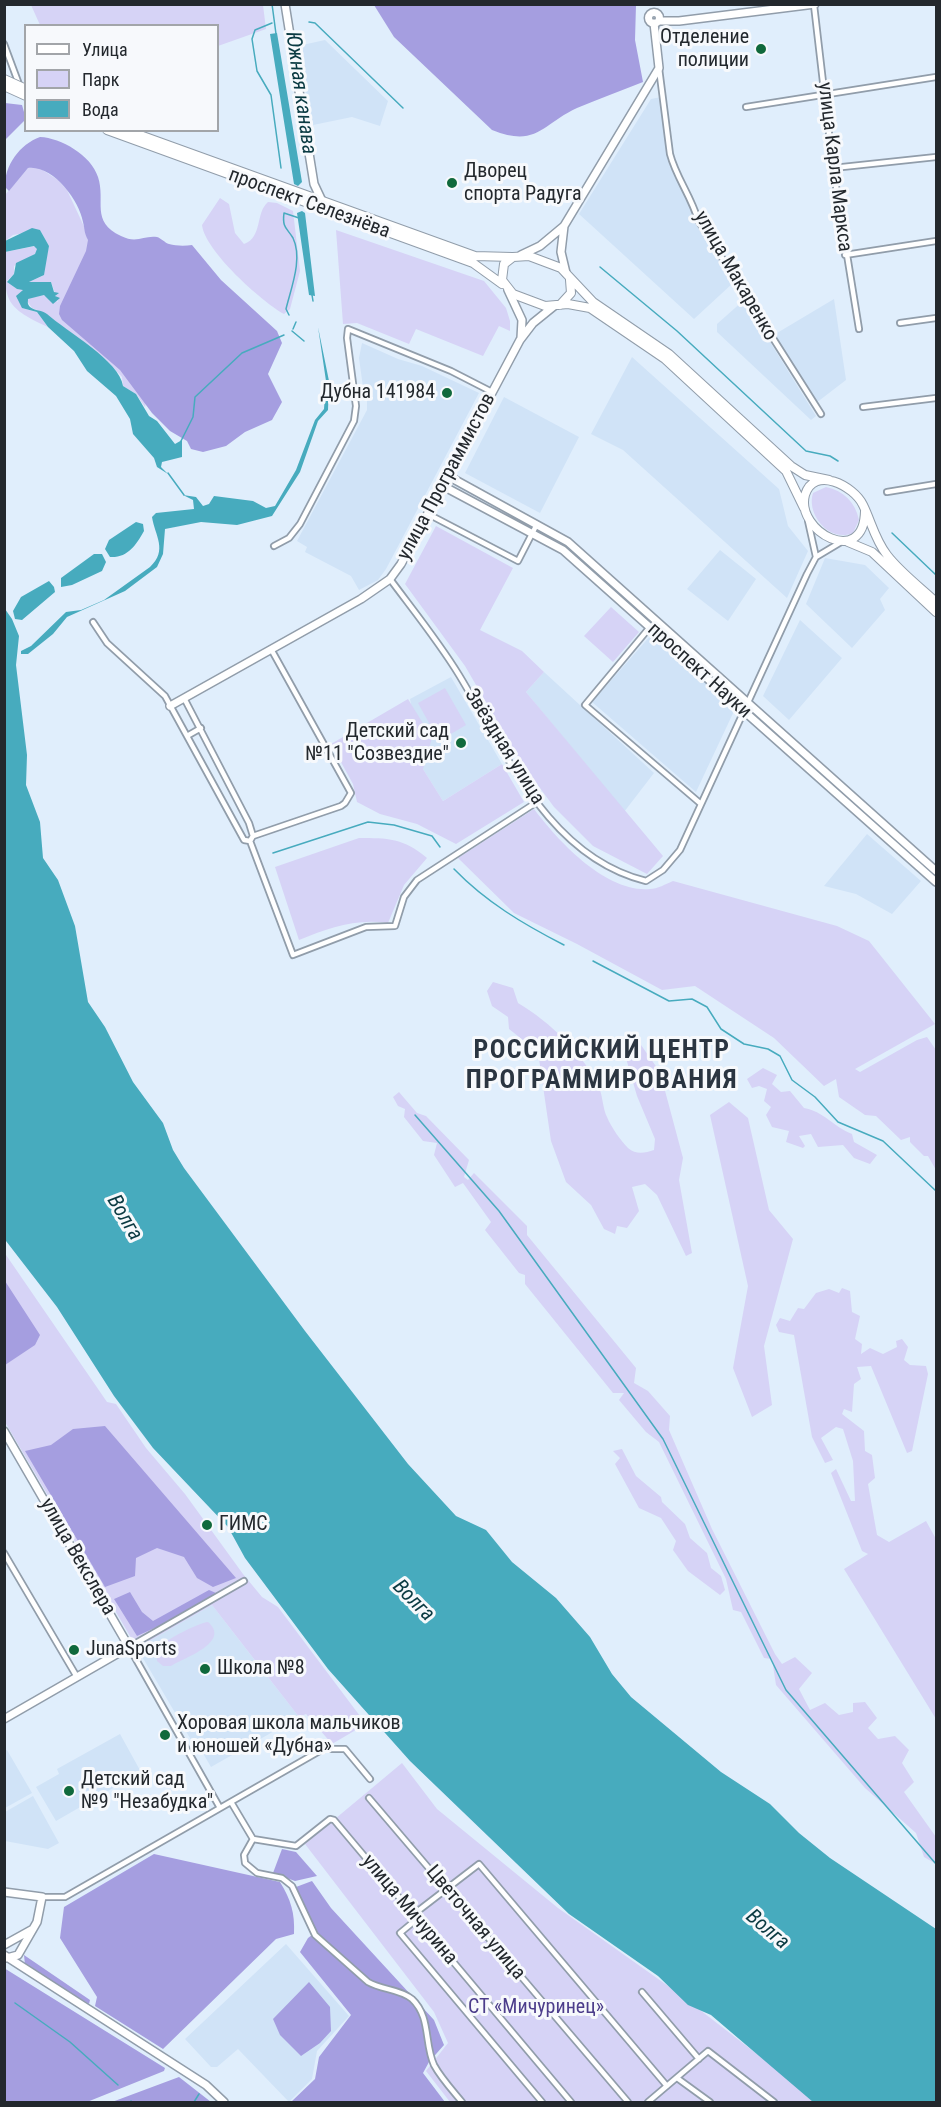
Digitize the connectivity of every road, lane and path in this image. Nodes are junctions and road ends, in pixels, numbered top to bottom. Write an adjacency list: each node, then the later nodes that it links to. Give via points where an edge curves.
1 (285, 4): 19 (street)
2 (815, 5): 4 (street); 11 (street, улица Карла Маркса)
3 (652, 8): 4 (street, улица Макаренко, via 649,18)
4 (656, 22): 6 (street, улица Макаренко)
5 (4, 44): 13 (street)
6 (659, 68): 22 (street); 36 (street, улица Макаренко, via 670,154 698,220)
7 (936, 77): 11 (street)
8 (4, 79): 10 (main road, bridge)
9 (4, 86): 12 (main road, bridge)
10 (24, 88)
11 (824, 92): 14 (street); 18 (street, улица Карла Маркса)
12 (24, 95)
13 (24, 96)
14 (746, 106)
15 (113, 132): 27 (main road, проспект Селезнёва, via 473,262)
16 (132, 132): 20 (main road, проспект Селезнёва)
17 (936, 157): 18 (street)
18 (833, 168): 24 (street, улица Карла Маркса)
19 (314, 187): 20 (street); 21 (street)
20 (307, 195): 21 (main road, проспект Селезнёва)
21 (322, 201): 25 (main road, проспект Селезнёва, via 475,256)
22 (564, 226): 25 (street, via 540,246); 26 (street, via 561,252)
23 (936, 241): 24 (street)
24 (845, 255): 31 (street, улица Карла Маркса)
25 (517, 256): 26 (main road, via 549,261); 27 (main road, via 501,270)
26 (568, 276): 28 (main road, via 571,293); 38 (main road, via 594,302 669,354 790,466 805,475)
27 (506, 288): 28 (main road, via 534,303); 32 (street, via 522,320)
28 (556, 306): 32 (street, улица Программистов, via 533,323); 43 (main road, via 574,304 590,308 665,359 786,471)
29 (936, 318): 30 (street)
30 (900, 323)
31 (859, 329)
32 (520, 340): 33 (street, улица Программистов)
33 (492, 392): 37 (street, улица Программистов); 48 (street, via 348,329 354,421 300,524)
34 (936, 398): 35 (street)
35 (863, 407)
36 (821, 414)
37 (448, 476): 40 (street, улица Программистов); 45 (street, проспект Науки)
38 (829, 480): 42 (main road, via 852,490); 43 (main road, via 811,486 805,497)
39 (936, 484): 41 (street)
40 (443, 486): 44 (street, улица Программистов); 46 (street, проспект Науки)
41 (887, 492)
42 (865, 511): 47 (main road, via 863,530); 51 (main road, via 886,554)
43 (806, 512): 47 (main road, via 821,532); 49 (street)
44 (428, 514): 46 (street, via 518,561); 50 (street, улица Программистов)
45 (537, 524): 46 (street); 57 (street, проспект Науки, via 568,542)
46 (532, 533): 54 (street, проспект Науки, via 563,550)
47 (844, 541): 49 (street); 52 (main road, via 872,552)
48 (274, 546)
49 (816, 557): 57 (street)
50 (390, 579): 55 (street, улица Программистов); 62 (street, Звёздная улица, via 458,672)
51 (936, 602)
52 (936, 612)
53 (93, 622): 58 (street, via 107,643 165,696)
54 (650, 627): 59 (street, проспект Науки); 63 (street, via 585,705)
55 (271, 649): 56 (street, улица Программистов); 64 (street, via 351,793 341,806)
56 (184, 698): 58 (street, улица Программистов); 60 (street)
57 (748, 702): 59 (street); 65 (street, проспект Науки)
58 (170, 706): 61 (street)
59 (744, 711): 63 (street); 66 (street, проспект Науки)
60 (201, 728): 61 (street); 64 (street, via 249,823)
61 (187, 736): 64 (street, via 244,840)
62 (537, 802): 63 (street, Звёздная улица, via 565,836 595,860 623,875 646,881 663,870 680,850); 64 (street, via 417,880 404,897 395,926 366,927 292,955)
63 (701, 804)
64 (251, 838)
65 (936, 871)
66 (936, 882)
67 (4, 1431): 70 (street, улица Векслера)
68 (4, 1553): 71 (street)
69 (244, 1581): 70 (street)
70 (129, 1647): 71 (street); 76 (street, улица Векслера)
71 (77, 1677): 72 (street)
72 (4, 1719)
73 (370, 1779): 75 (street, via 345,1749 329,1747)
74 (369, 1798): 78 (street, Цветочная улица)
75 (231, 1802): 76 (street); 77 (street)
76 (220, 1808): 80 (street, via 65,1897)
77 (253, 1839): 81 (street, улица Мичурина, via 296,1846 330,1819 334,1820); 93 (street, via 244,1855 245,1863 257,1873 282,1878 292,1886 315,1935 368,1982 400,1993 420,2009 435,2066)
78 (446, 1887): 81 (street); 91 (street, via 479,1864); 96 (street, Цветочная улица)
79 (4, 1892): 80 (street)
80 (42, 1897): 83 (street)
81 (414, 1914): 82 (street, улица Мичурина)
82 (417, 1919): 94 (street, via 400,1933); 95 (street, улица Мичурина)
83 (35, 1925): 84 (street); 85 (street)
84 (6, 1944): 85 (street, via 18,1944)
85 (19, 1954): 86 (street); 87 (street)
86 (6, 1957): 87 (street)
87 (24, 1970): 92 (street, via 206,2085)
88 (642, 1992): 89 (street)
89 (699, 2059): 90 (street); 99 (street, via 708,2051)
90 (677, 2078): 91 (street); 98 (street)
91 (667, 2086): 97 (street)
92 (224, 2103)
93 (462, 2103)
94 (542, 2103)
95 (571, 2103)
96 (628, 2103)
97 (648, 2103)
98 (710, 2103)
99 (774, 2103)

